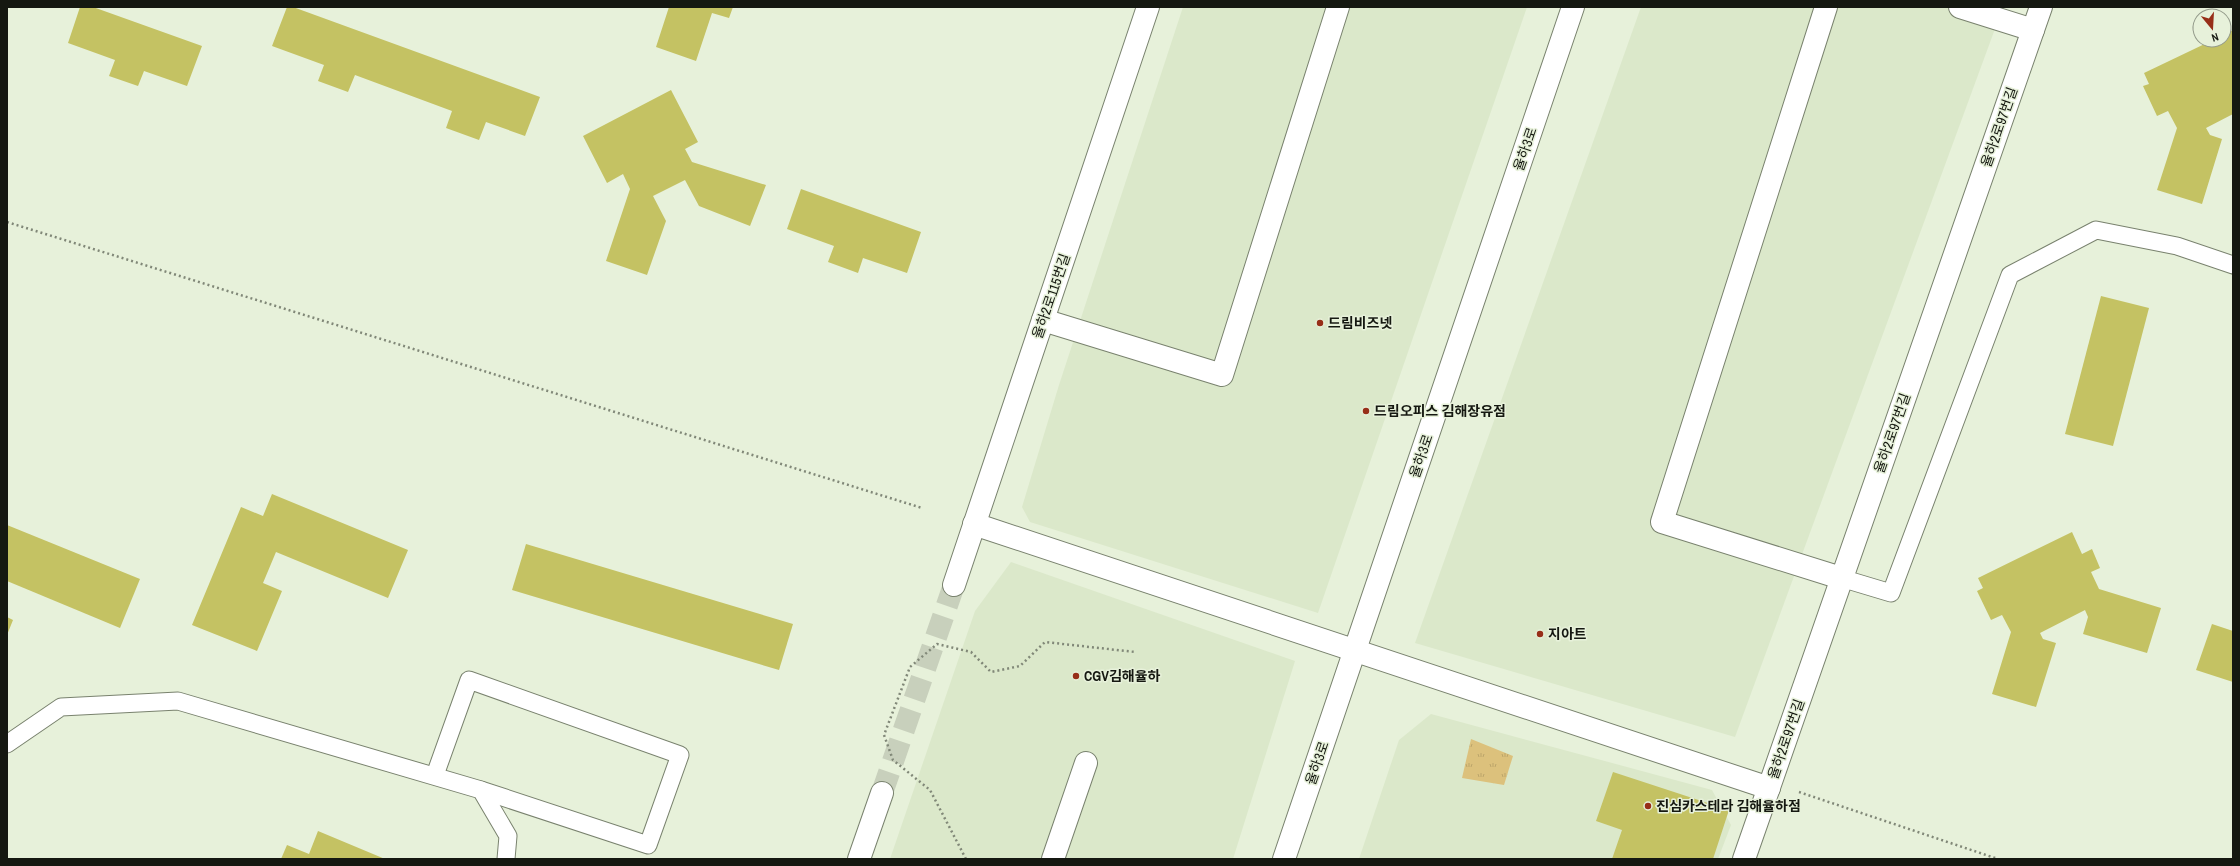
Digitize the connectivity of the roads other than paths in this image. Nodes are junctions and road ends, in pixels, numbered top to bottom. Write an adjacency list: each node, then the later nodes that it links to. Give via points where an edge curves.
1 (1148, 7): 9 (street, 율하2로115번길)
2 (1338, 7): 9 (street, via 1222,375)
3 (1573, 7): 13 (street, 율하3로)
4 (1826, 7): 11 (street, via 1662,522)
5 (1960, 7): 7 (street)
6 (2041, 7): 7 (street, 율하2로97번길)
7 (2033, 30): 11 (street, 율하2로97번길)
8 (2233, 265): 11 (lane, via 2177,246 2096,230 2010,275 1891,593)
9 (1043, 320): 10 (street, 율하2로115번길)
10 (974, 524): 12 (street, 율하2로115번길); 13 (street)
11 (1841, 578): 17 (street, 율하2로97번길)
12 (954, 585)
13 (1355, 650): 17 (street); 23 (street, 율하3로)
14 (7, 744): 16 (lane, via 61,707 178,701)
15 (1086, 763): 22 (street)
16 (435, 775): 18 (lane); 18 (lane, via 469,680 680,755 648,845)
17 (1769, 788): 24 (street, 율하2로97번길)
18 (481, 790): 20 (lane, via 508,836)
19 (882, 793): 21 (street)
20 (506, 859)
21 (859, 859)
22 (1053, 859)
23 (1284, 859)
24 (1744, 859)

